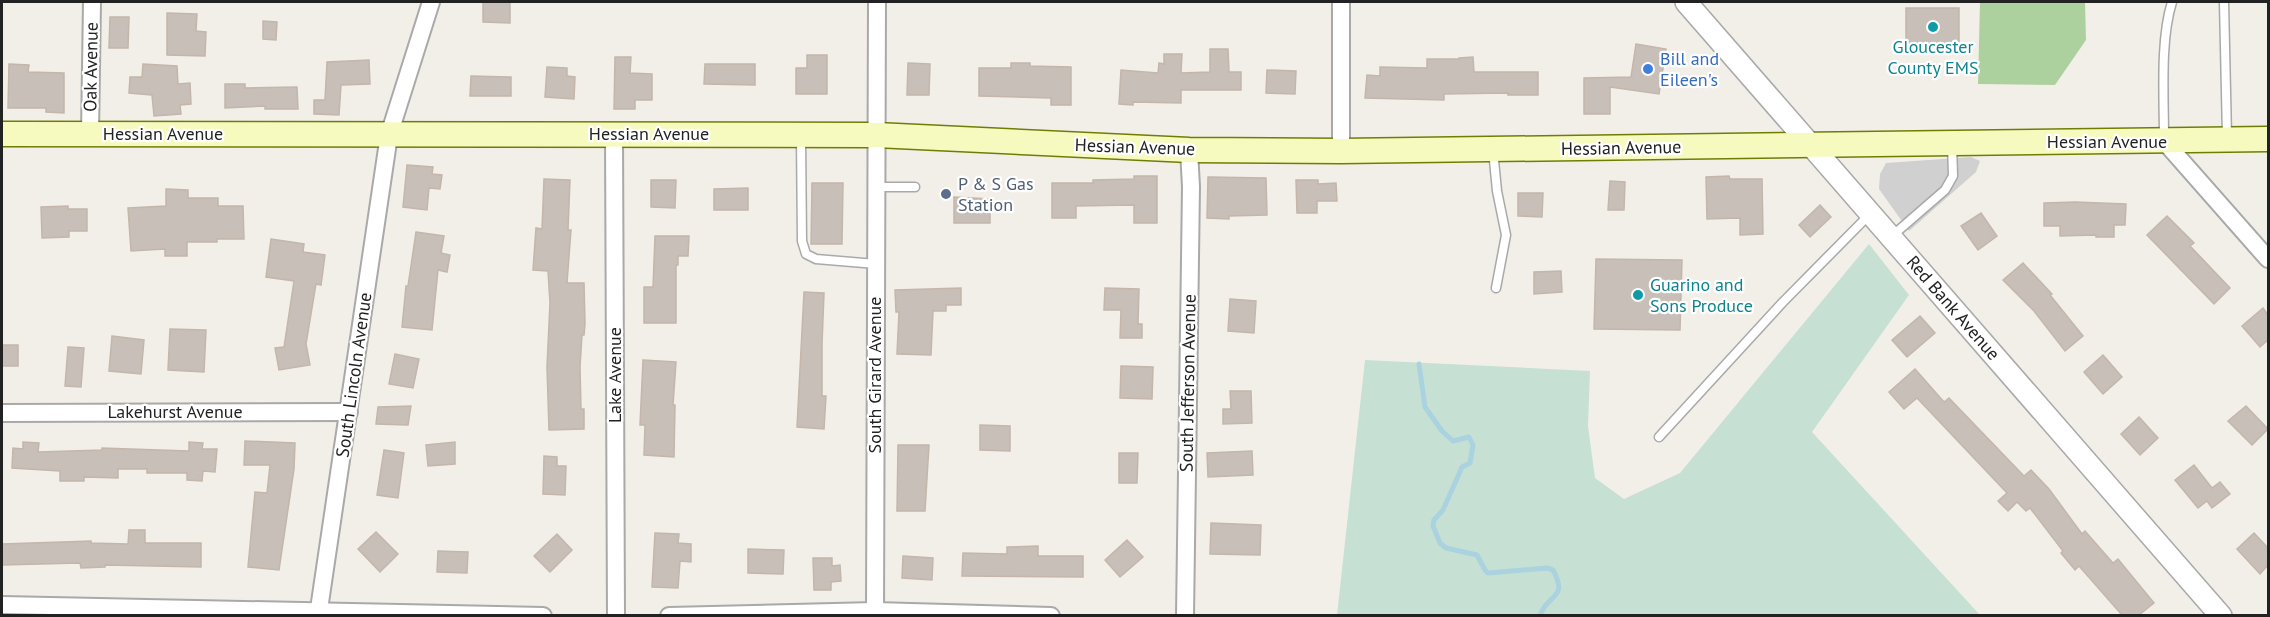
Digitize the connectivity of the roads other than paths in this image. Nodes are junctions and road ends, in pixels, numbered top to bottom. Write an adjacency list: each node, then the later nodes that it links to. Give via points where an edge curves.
1 (92, 2): 9 (street, Oak Avenue)
2 (431, 2): 11 (street, South Lincoln Avenue)
3 (877, 2): 13 (street, South Girard Avenue)
4 (1341, 2): 21 (street)
5 (1686, 2): 18 (street, Red Bank Avenue)
6 (2172, 2): 16 (lane, via 2165,57)
7 (2224, 2): 14 (lane)
8 (2, 134): 9 (main road, Hessian Avenue)
9 (90, 134): 11 (main road, Hessian Avenue)
10 (615, 134): 11 (main road, Hessian Avenue); 12 (main road, Hessian Avenue); 36 (street, Lake Avenue)
11 (389, 135): 29 (street, South Lincoln Avenue)
12 (801, 135): 13 (main road, Hessian Avenue); 27 (lane, via 802,241 806,254 816,259)
13 (876, 135): 19 (main road, Hessian Avenue); 22 (street, South Girard Avenue)
14 (2227, 140): 15 (main road, Hessian Avenue); 16 (main road, Hessian Avenue)
15 (2268, 140)
16 (2164, 141): 17 (main road, Hessian Avenue); 26 (street)
17 (1952, 143): 18 (main road, Hessian Avenue); 25 (lane, via 1953,176 1945,190)
18 (1813, 146): 20 (main road, Hessian Avenue); 24 (street, Red Bank Avenue)
19 (1189, 150): 21 (main road, Hessian Avenue); 39 (street, South Jefferson Avenue)
20 (1493, 150): 21 (main road, Hessian Avenue); 28 (lane, via 1506,235)
21 (1341, 151)
22 (876, 187): 23 (lane); 27 (street, South Girard Avenue)
23 (915, 187)
24 (1871, 213): 25 (street, Red Bank Avenue); 31 (lane, via 1783,302)
25 (1891, 236): 40 (street, Red Bank Avenue)
26 (2268, 259)
27 (876, 264): 33 (street, South Girard Avenue)
28 (1496, 288)
29 (349, 412): 30 (street, Lakehurst Avenue); 34 (street, South Lincoln Avenue)
30 (2, 413)
31 (1659, 438)
32 (2, 604): 34 (street)
33 (875, 613): 37 (street); 38 (street)
34 (318, 614): 35 (street)
35 (543, 615)
36 (616, 615)
37 (669, 615)
38 (1051, 615)
39 (1185, 615)
40 (2221, 615)

